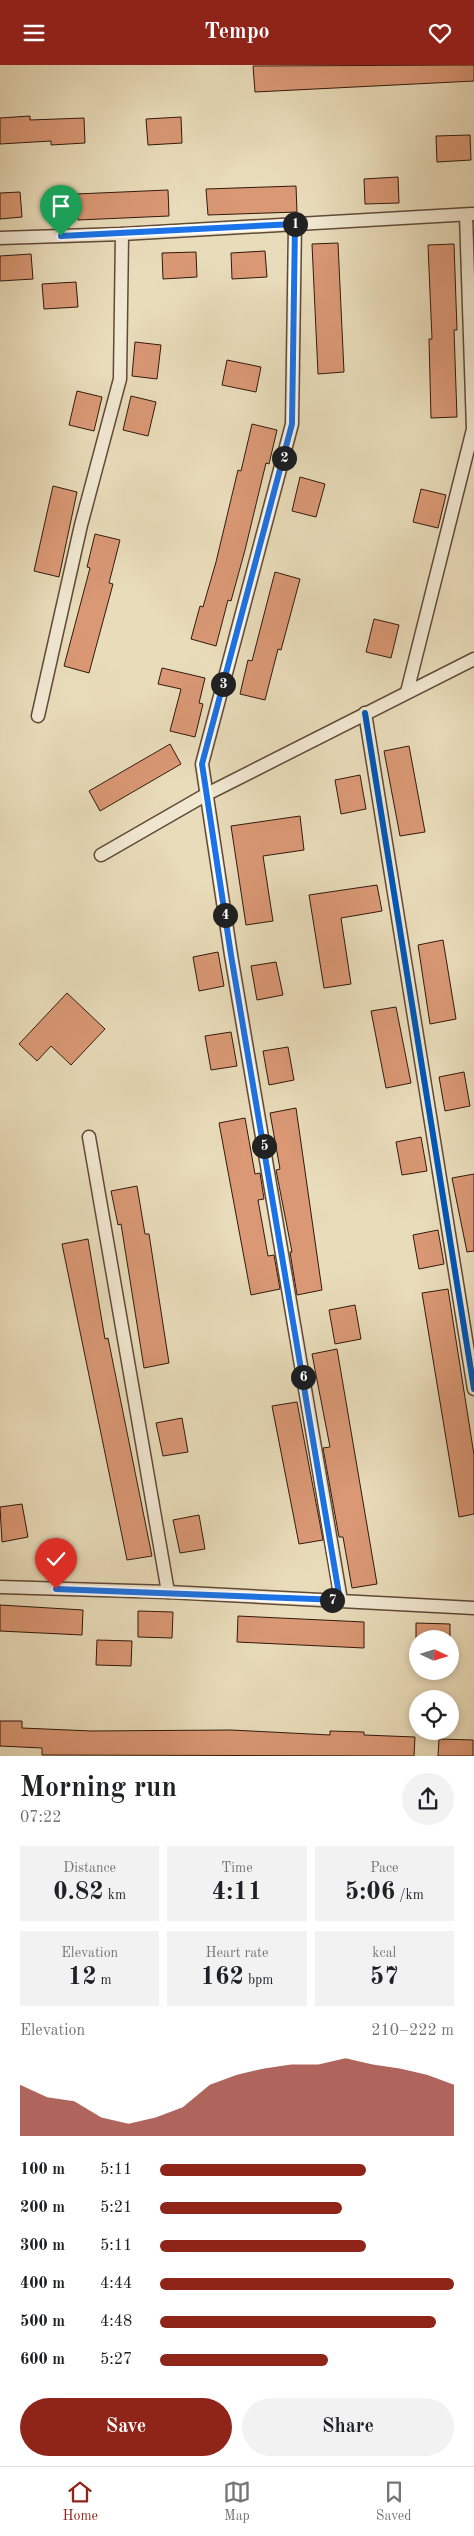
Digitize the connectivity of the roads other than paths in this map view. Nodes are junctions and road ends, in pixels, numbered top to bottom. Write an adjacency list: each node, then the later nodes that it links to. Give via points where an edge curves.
1 (470, 214): 2 (street); 6 (street, via 473,429)
2 (295, 224): 3 (street); 9 (street, via 292,424 202,764)
3 (122, 234): 4 (street); 8 (street, via 120,379)
4 (0, 238)
5 (474, 659): 6 (street)
6 (407, 692): 7 (street)
7 (366, 713): 9 (street); 12 (street)
8 (38, 716)
9 (207, 794): 10 (street); 15 (street, via 231,955)
10 (101, 855)
11 (89, 1137): 14 (street)
12 (474, 1389)
13 (0, 1587): 14 (street)
14 (168, 1592): 15 (street)
15 (340, 1600): 16 (street)
16 (474, 1608)

